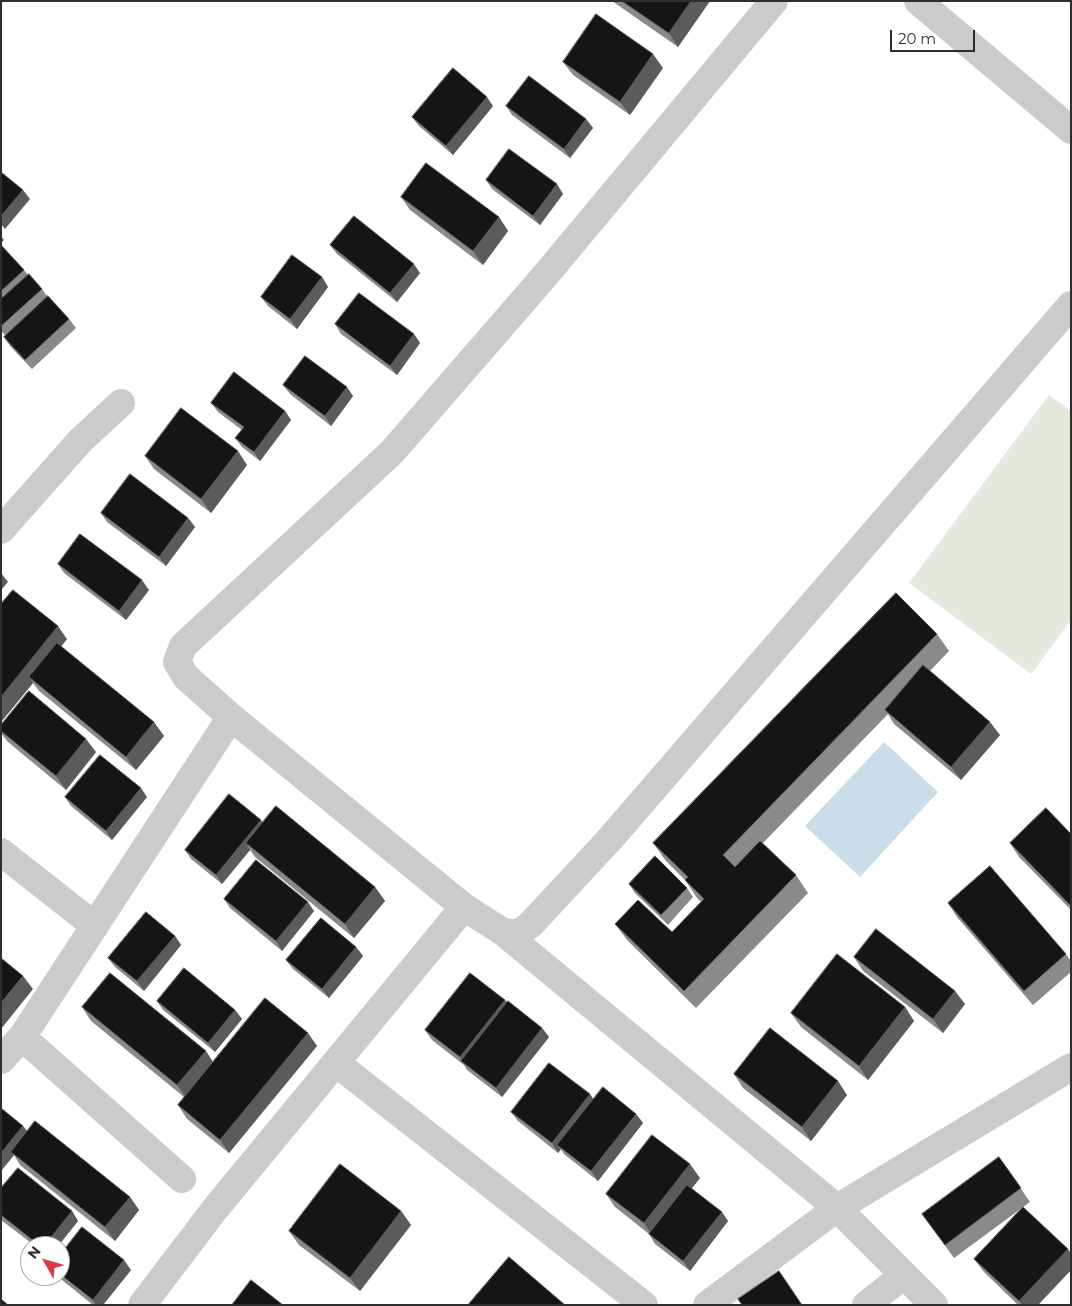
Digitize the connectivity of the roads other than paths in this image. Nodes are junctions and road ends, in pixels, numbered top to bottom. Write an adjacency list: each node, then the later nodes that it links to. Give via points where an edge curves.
1 (774, 1): 7 (street, via 543,278 392,452 183,646 177,662 186,678)
2 (918, 1): 3 (street)
3 (1071, 130)
4 (1071, 305): 11 (street, via 610,839 531,924 518,934)
5 (121, 403): 6 (street, via 80,441)
6 (1, 530)
7 (231, 716): 9 (street); 10 (street)
8 (1, 852): 10 (street)
9 (464, 907): 11 (street); 14 (street)
10 (94, 926): 12 (street)
11 (503, 932): 17 (street)
12 (22, 1037): 13 (street); 16 (street)
13 (1, 1060)
14 (336, 1063): 19 (street, via 215,1209); 20 (street)
15 (1071, 1067): 17 (street)
16 (182, 1179)
17 (837, 1208): 18 (street); 21 (street)
18 (904, 1275): 22 (street); 23 (street)
19 (142, 1305)
20 (644, 1305)
21 (708, 1305)
22 (866, 1305)
23 (934, 1305)

